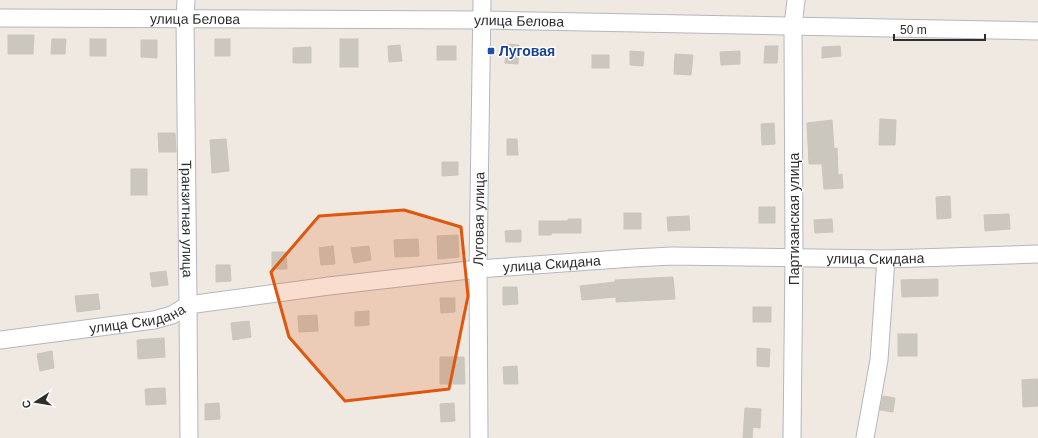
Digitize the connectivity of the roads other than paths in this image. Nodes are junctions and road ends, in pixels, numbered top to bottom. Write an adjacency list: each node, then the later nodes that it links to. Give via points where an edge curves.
1 (186, 0): 5 (street, Транзитная улица)
2 (482, 0): 6 (street, Луговая улица)
3 (796, 0): 7 (street, Партизанская улица)
4 (0, 18): 5 (street, улица Белова)
5 (185, 19): 6 (street, улица Белова); 13 (street, Транзитная улица)
6 (482, 20): 7 (street, улица Белова); 12 (street, Луговая улица)
7 (793, 26): 8 (street, улица Белова); 10 (street, Партизанская улица)
8 (1038, 31)
9 (1038, 254): 11 (street, улица Скидана)
10 (794, 257): 11 (street, улица Скидана); 12 (street, улица Скидана, via 664,256); 17 (street, Партизанская улица)
11 (886, 259): 18 (street, via 879,360)
12 (478, 269): 13 (street, улица Скидана); 16 (street, Луговая улица)
13 (188, 305): 14 (street, улица Скидана, via 172,315 154,320); 15 (street, Транзитная улица)
14 (0, 340)
15 (189, 438)
16 (479, 438)
17 (792, 438)
18 (865, 438)

